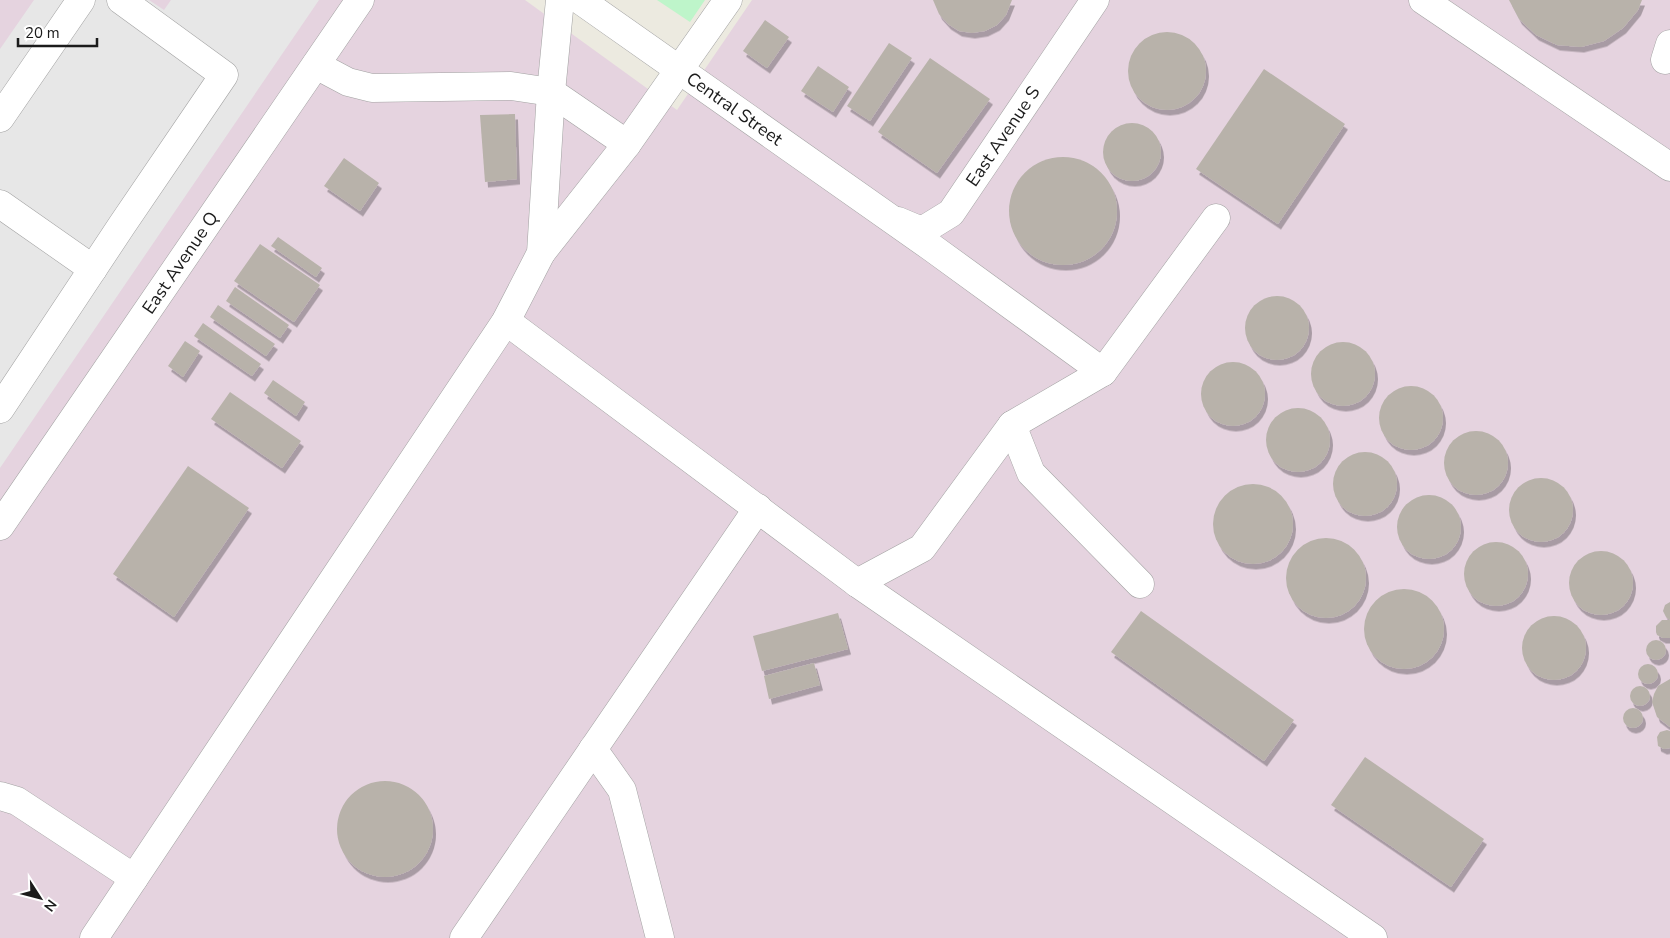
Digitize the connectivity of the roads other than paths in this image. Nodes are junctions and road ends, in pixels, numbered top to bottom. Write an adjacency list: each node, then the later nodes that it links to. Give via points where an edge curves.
1 (81, 0): 12 (street)
2 (121, 0): 19 (street, via 224,75)
3 (360, 0): 9 (street, East Avenue Q)
4 (560, 0): 11 (street)
5 (580, 0): 10 (street, Central Street)
6 (728, 0): 10 (street)
7 (1095, 0): 16 (street, East Avenue S, via 950,213 925,229)
8 (1423, 0): 14 (street)
9 (316, 64): 11 (street, via 348,82 372,88 511,86); 25 (street, East Avenue Q)
10 (679, 71): 13 (street); 16 (street, Central Street)
11 (551, 92): 13 (street); 18 (street)
12 (0, 118)
13 (627, 144): 18 (street)
14 (1670, 167)
15 (0, 204): 19 (street)
16 (888, 218): 21 (street)
17 (1216, 218): 21 (street)
18 (541, 254): 20 (street)
19 (93, 269): 22 (street)
20 (506, 321): 24 (street); 30 (street)
21 (1103, 372): 23 (street)
22 (0, 409)
23 (1012, 425): 26 (street, via 922,548); 27 (street, via 1031,473)
24 (758, 508): 26 (street); 28 (street)
25 (0, 526)
26 (857, 583): 34 (street)
27 (1140, 584)
28 (593, 749): 32 (street); 33 (street, via 622,790)
29 (0, 796): 30 (street, via 17,801)
30 (134, 878): 31 (street)
31 (94, 938)
32 (464, 938)
33 (660, 938)
34 (1373, 938)

